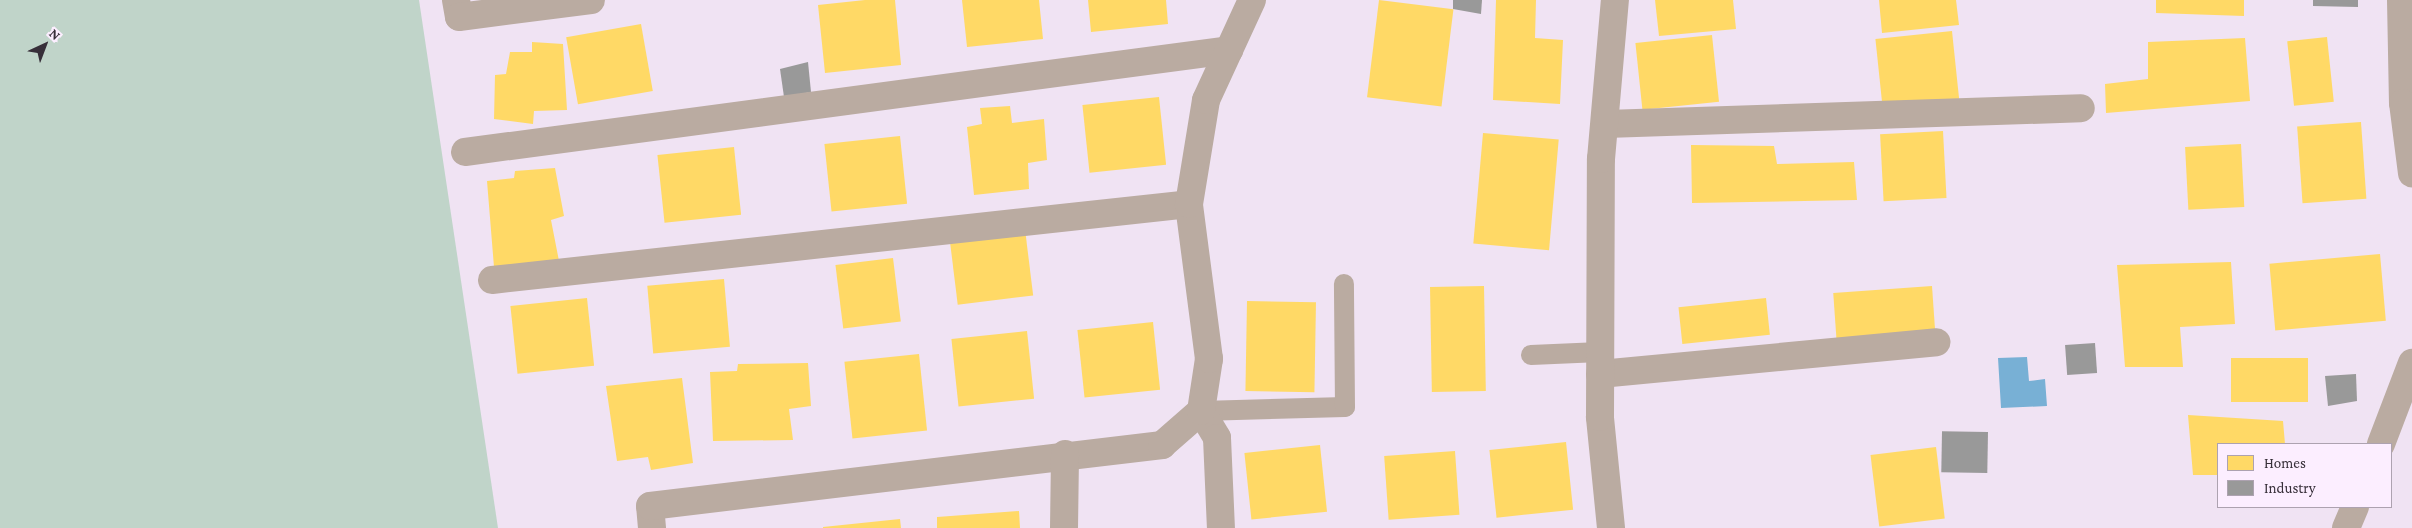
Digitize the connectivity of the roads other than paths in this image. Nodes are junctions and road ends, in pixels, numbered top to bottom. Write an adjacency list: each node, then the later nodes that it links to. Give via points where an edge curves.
1 (456, 0): 2 (street, via 459,17)
2 (591, 0)
3 (1252, 0): 6 (street)
4 (1616, 0): 8 (street)
5 (2401, 0): 10 (street, via 2403,104)
6 (1229, 50): 9 (street); 11 (street, via 1206,100)
7 (2081, 108): 8 (street)
8 (1606, 124): 16 (street, via 1601,159)
9 (465, 152)
10 (2412, 173)
11 (1189, 204): 12 (street); 18 (street, via 1209,359)
12 (492, 280)
13 (1344, 284): 18 (lane, via 1345,407)
14 (1936, 342): 16 (street)
15 (1531, 355): 16 (lane)
16 (1600, 363): 25 (street, via 1600,417)
17 (2412, 363): 19 (street)
18 (1201, 411): 20 (street, via 1162,445); 24 (street, via 1217,438)
19 (2381, 443)
20 (1065, 454): 22 (street, via 650,506); 23 (street)
21 (2355, 508): 26 (street)
22 (652, 528)
23 (1064, 528)
24 (1221, 528)
25 (1611, 528)
26 (2346, 528)

